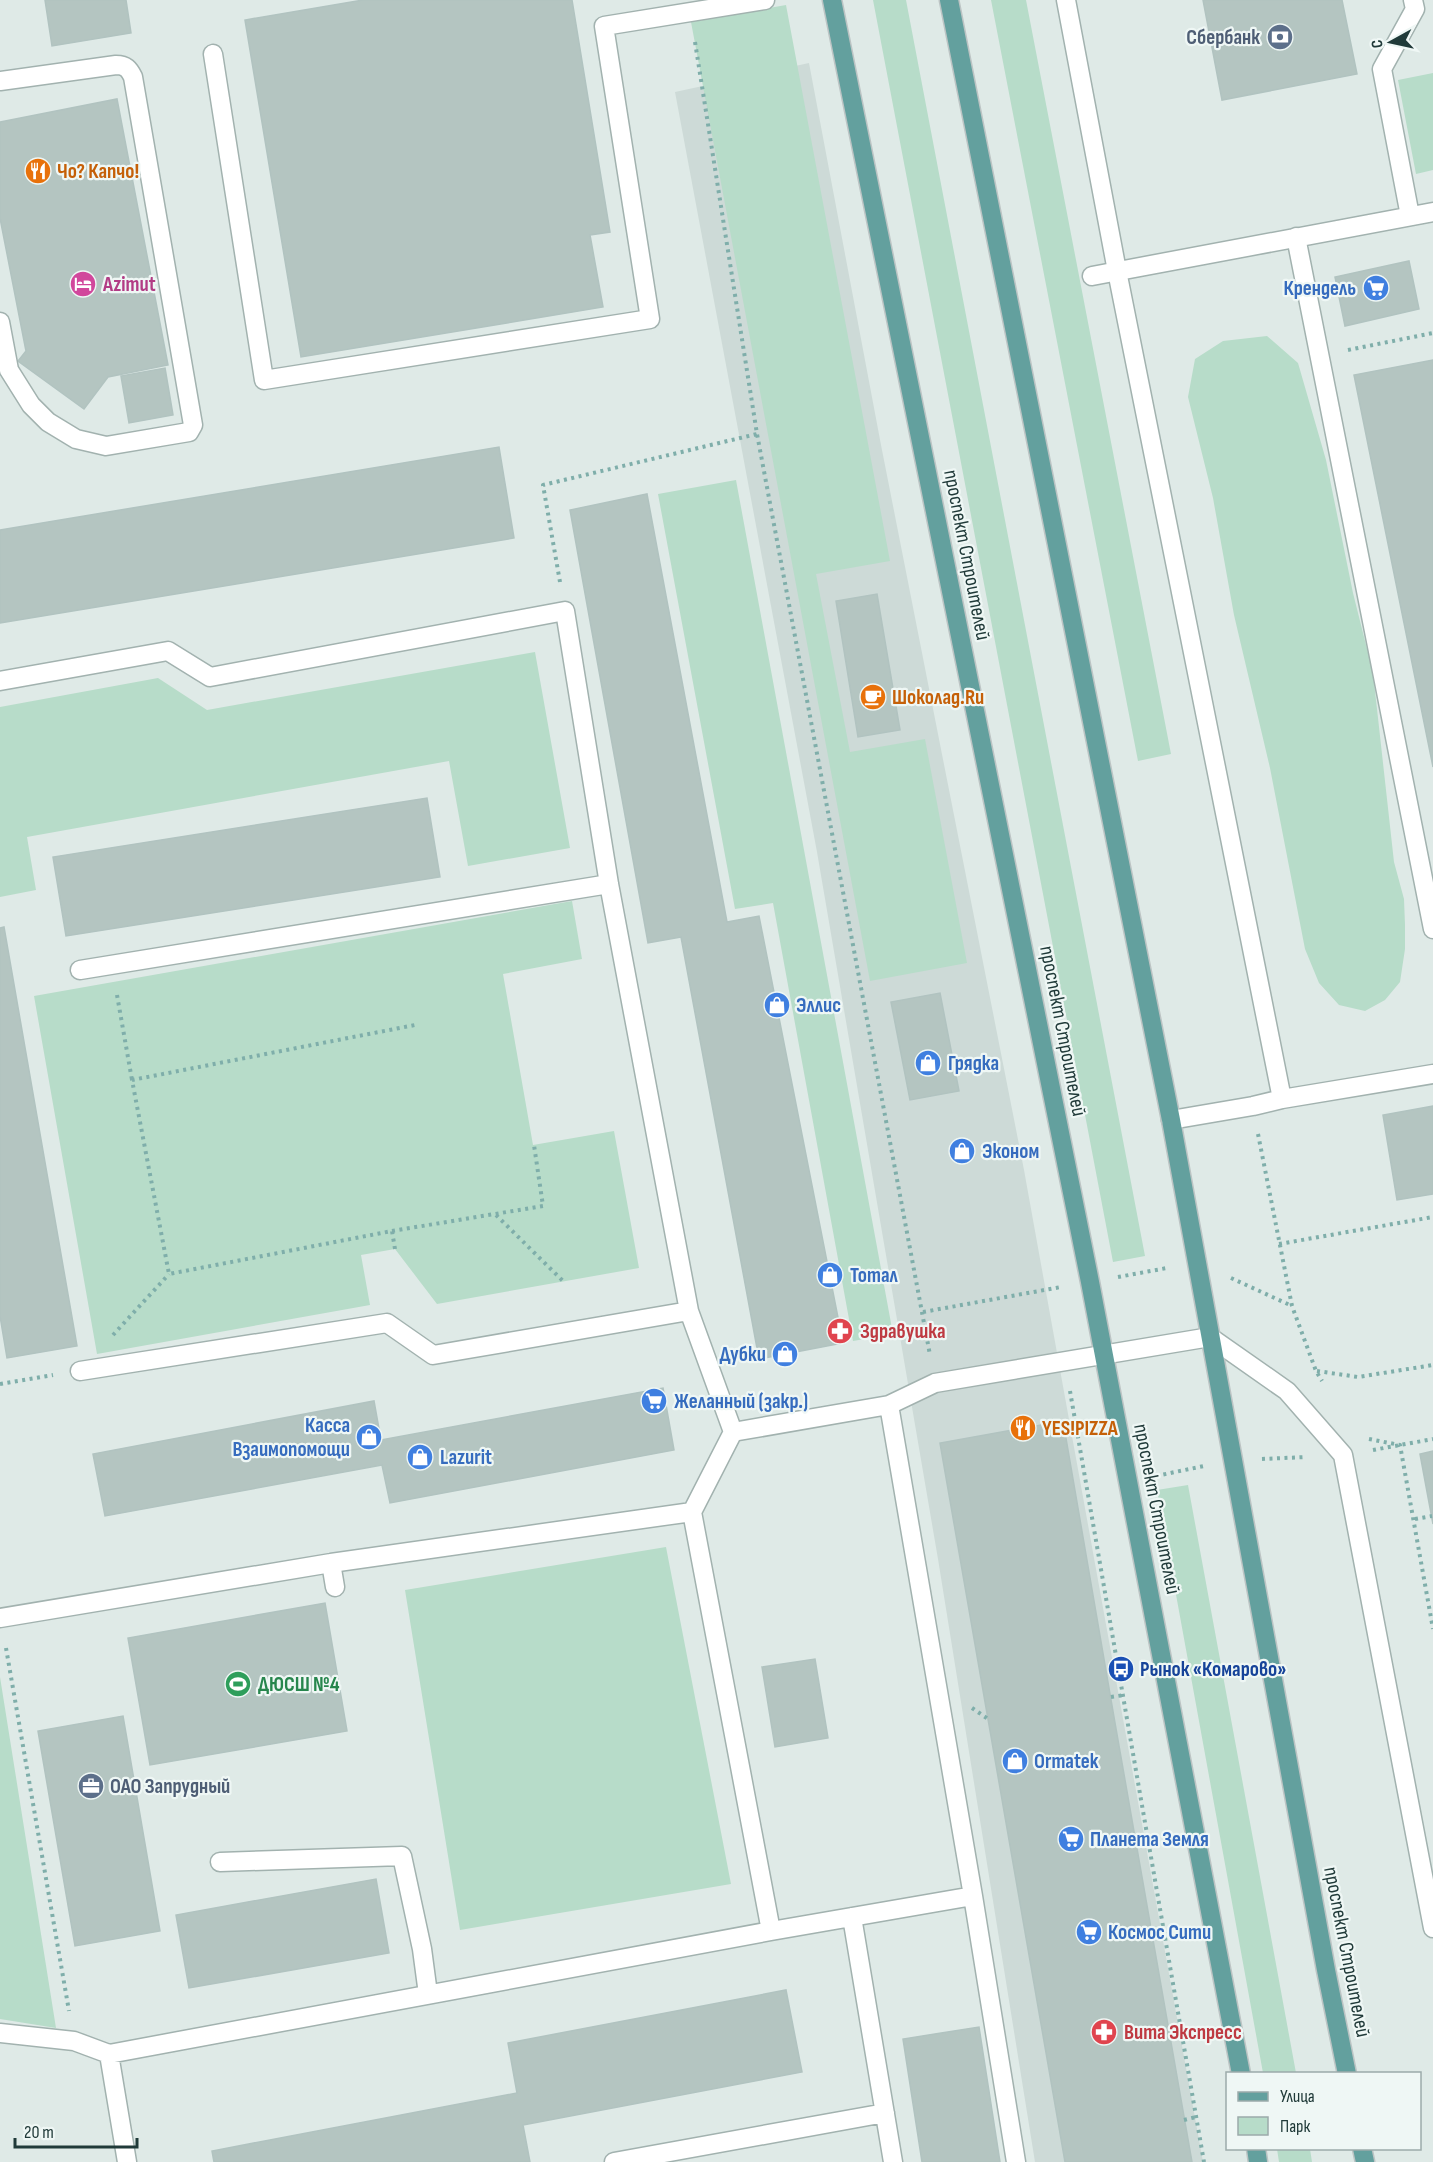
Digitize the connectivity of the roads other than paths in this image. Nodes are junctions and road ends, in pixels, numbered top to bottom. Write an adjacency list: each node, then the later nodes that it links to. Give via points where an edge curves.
1 (765, 0): 6 (lane, via 604,26 650,319 264,380)
2 (832, 0): 23 (main road, проспект Строителей)
3 (949, 0): 20 (main road, проспект Строителей)
4 (1066, 0): 11 (lane)
5 (1413, 0): 9 (lane, via 1415,9 1382,69)
6 (213, 54)
7 (0, 81): 13 (lane, via 116,65 129,69 193,425 189,432 106,446 76,439 48,422 31,405 9,370)
8 (1433, 212): 9 (lane)
9 (1410, 216): 10 (lane)
10 (1296, 237): 11 (lane); 16 (lane)
11 (1117, 271): 12 (lane); 19 (lane)
12 (1092, 276)
13 (0, 322)
14 (0, 681): 15 (lane, via 168,651 210,678 565,611)
15 (609, 884): 17 (lane); 21 (lane)
16 (1433, 929)
17 (80, 970)
18 (1433, 1074): 19 (lane)
19 (1282, 1099): 20 (lane)
20 (1171, 1120): 22 (main road, проспект Строителей)
21 (689, 1311): 24 (lane, via 433,1355 387,1323); 26 (lane)
22 (1210, 1337): 23 (lane); 34 (lane, via 1287,1391 1344,1455); 40 (main road, проспект Строителей)
23 (1104, 1355): 25 (lane, via 935,1383); 39 (main road, проспект Строителей)
24 (80, 1371)
25 (889, 1405): 26 (lane); 32 (lane)
26 (733, 1432): 27 (lane)
27 (692, 1512): 28 (lane); 35 (lane)
28 (331, 1563): 29 (lane); 30 (lane)
29 (334, 1587)
30 (1, 1618)
31 (220, 1862): 36 (lane, via 402,1856)
32 (973, 1896): 33 (lane); 45 (lane)
33 (852, 1917): 35 (lane); 41 (lane)
34 (1433, 1928)
35 (771, 1931): 36 (lane)
36 (428, 1994): 38 (lane)
37 (0, 2033): 38 (lane, via 74,2041)
38 (109, 2054): 42 (lane)
39 (1241, 2072)
40 (1347, 2072)
41 (885, 2113): 43 (lane); 44 (lane)
42 (127, 2162)
43 (614, 2162)
44 (893, 2162)
45 (1016, 2162)

